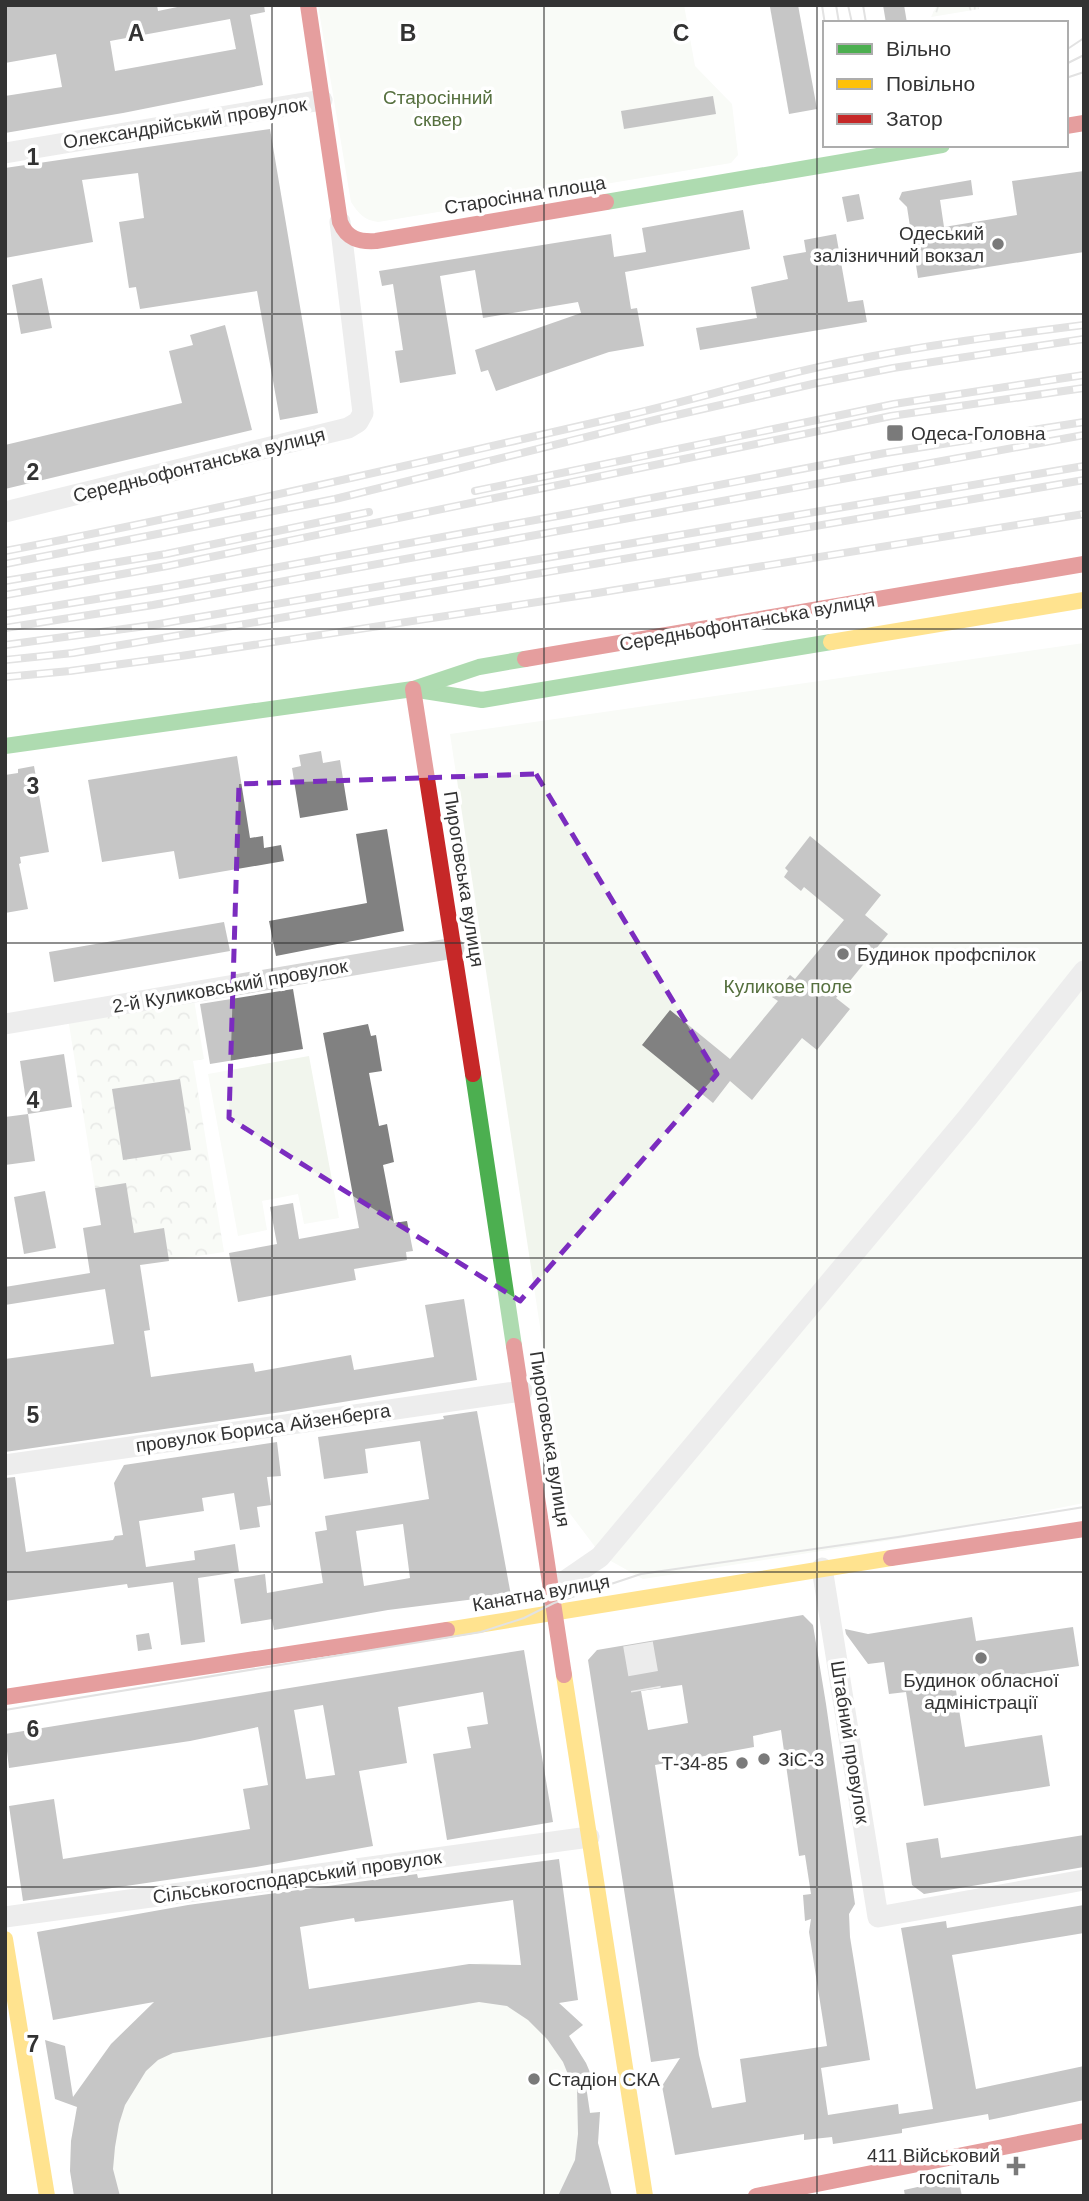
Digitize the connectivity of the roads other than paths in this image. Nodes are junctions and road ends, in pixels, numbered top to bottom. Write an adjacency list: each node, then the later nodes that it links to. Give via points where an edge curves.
1 (308, 5): 2 (main road)
2 (323, 100): 4 (street, Олександрійський провулок); 5 (main road)
3 (930, 147): 5 (main road, Старосінна площа, via 376,242 348,237)
4 (5, 153)
5 (340, 222): 6 (street, Середньофонтанська вулиця, via 363,413 358,422)
6 (5, 512)
7 (1084, 564): 9 (main road, Середньофонтанська вулиця, via 479,667)
8 (1084, 600): 9 (main road, Середньофонтанська вулиця, via 482,700)
9 (413, 689): 10 (main road, Середньофонтанська вулиця); 11 (main road, Пироговська вулиця)
10 (5, 746)
11 (454, 948): 13 (street, 2-й Куликовський провулок); 14 (main road, Пироговська вулиця)
12 (1084, 971): 18 (street, via 968,1117 600,1557)
13 (5, 1024)
14 (522, 1391): 15 (street, провулок Бориса Айзенберга); 18 (main road, Пироговська вулиця)
15 (5, 1465)
16 (1084, 1529): 17 (main road, Канатна вулиця)
17 (822, 1568): 19 (main road, Канатна вулиця); 22 (street, Штабний провулок, via 878,1917)
18 (552, 1590): 19 (main road, Пироговська вулиця)
19 (554, 1612): 20 (main road, Канатна вулиця); 21 (main road, Пироговська вулиця)
20 (5, 1697)
21 (589, 1837): 23 (street, Сільськогосподарський провулок); 27 (main road, Пироговська вулиця)
22 (1084, 1880)
23 (5, 1917)
24 (5, 1939): 26 (main road)
25 (1084, 2131): 28 (main road)
26 (47, 2196)
27 (645, 2196)
28 (756, 2196)

